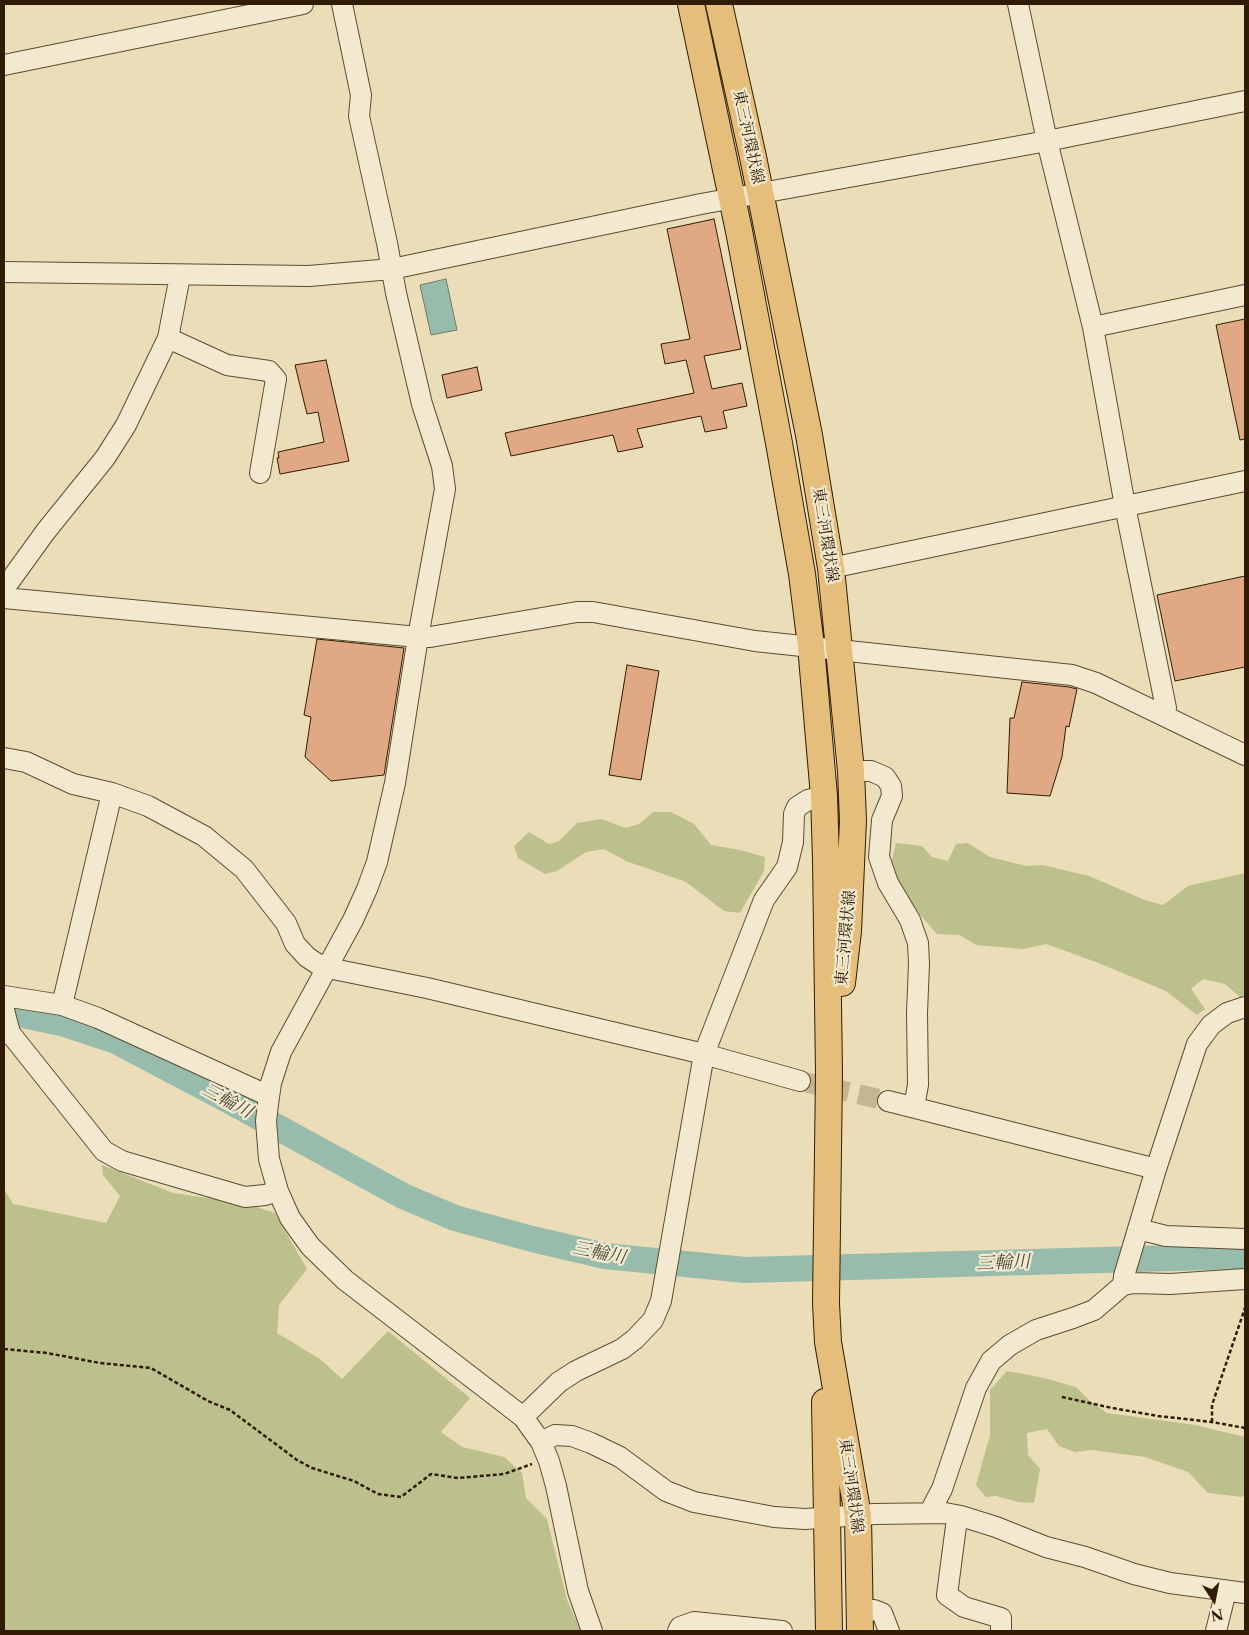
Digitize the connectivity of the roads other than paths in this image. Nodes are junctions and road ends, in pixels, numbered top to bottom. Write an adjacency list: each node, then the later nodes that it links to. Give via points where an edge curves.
1 (303, 4): 6 (street)
2 (342, 4): 11 (street, via 361,94 359,116)
3 (691, 4): 10 (main road, 東三河環状線)
4 (719, 4): 9 (main road, 東三河環状線)
5 (1018, 4): 8 (street)
6 (4, 64)
7 (1245, 101): 8 (street)
8 (1047, 141): 9 (street); 15 (street)
9 (760, 194): 10 (street); 20 (main road, 東三河環状線, via 809,435)
10 (731, 199): 11 (street); 24 (main road, 東三河環状線, via 802,574)
11 (392, 269): 13 (street, via 309,276); 23 (street, via 445,489)
12 (4, 272): 13 (street)
13 (179, 275): 16 (street)
14 (1245, 294): 15 (street)
15 (1093, 327): 19 (street)
16 (168, 338): 17 (street, via 227,364 269,371 276,379); 21 (street, via 116,441)
17 (260, 473)
18 (1245, 481): 19 (street)
19 (1125, 506): 20 (street); 26 (street, via 1166,708)
20 (831, 568): 25 (main road, 東三河環状線)
21 (4, 589)
22 (4, 598): 23 (street)
23 (418, 637): 24 (street, via 594,612 755,641); 32 (street, via 395,783 377,862 368,889)
24 (810, 646): 25 (street); 31 (main road, 東三河環状線)
25 (840, 650): 26 (street, via 1072,675); 29 (main road, 東三河環状線)
26 (1163, 716): 27 (street)
27 (1245, 756)
28 (4, 758): 30 (street, via 26,762 73,784)
29 (851, 771): 38 (main road, 東三河環状線, via 853,821 848,931 840,1010); 42 (street, via 871,771 885,777 891,786 892,796 882,820 880,857 888,883 910,920 918,943 918,1085)
30 (112, 793): 32 (street, via 148,806 204,836 244,869 286,923 295,944 307,957); 34 (street)
31 (824, 796): 37 (street, via 797,807 787,867 764,900); 38 (main road, 東三河環状線)
32 (328, 968): 37 (street, via 428,988); 40 (street, via 281,1052)
33 (4, 996): 34 (street)
34 (62, 1005): 40 (street, via 98,1018)
35 (1245, 1008): 43 (street, via 1227,1013 1211,1025 1197,1044)
36 (6, 1026): 44 (street, via 104,1151 122,1161 245,1197)
37 (704, 1054): 39 (street); 50 (street, via 672,1245 661,1301 653,1320 622,1349 559,1382)
38 (829, 1073): 49 (main road, 東三河環状線)
39 (800, 1081)
40 (268, 1100): 44 (street, via 269,1159)
41 (888, 1101): 42 (street)
42 (914, 1107): 43 (street)
43 (1156, 1169): 45 (street)
44 (278, 1191): 50 (street, via 290,1218 310,1246 345,1280)
45 (1136, 1234): 46 (street); 48 (street)
46 (1245, 1239)
47 (1245, 1279): 48 (street, via 1170,1284)
48 (1124, 1281): 52 (street, via 1094,1310 1036,1330 991,1361 976,1388 946,1480)
49 (828, 1342): 53 (main road, 東三河環状線); 55 (main road, 東三河環状線, via 824,1376)
50 (523, 1417): 51 (street)
51 (541, 1442): 55 (street, via 555,1435 572,1436 591,1443 620,1457 666,1491 694,1502 774,1517); 58 (street, via 554,1478 578,1591)
52 (931, 1513): 53 (street); 54 (street)
53 (858, 1516): 55 (street); 57 (main road, 東三河環状線)
54 (961, 1516): 56 (street, via 1046,1548 1134,1574 1170,1583); 63 (street, via 956,1526 947,1594 964,1607 1001,1618)
55 (828, 1518): 61 (main road, 東三河環状線)
56 (1236, 1592): 64 (street)
57 (860, 1621): 62 (street, via 874,1610 882,1613)
58 (592, 1631)
59 (678, 1631): 60 (street, via 680,1627 694,1622)
60 (782, 1631)
61 (829, 1631)
62 (889, 1631)
63 (1001, 1631)
64 (1216, 1631)

